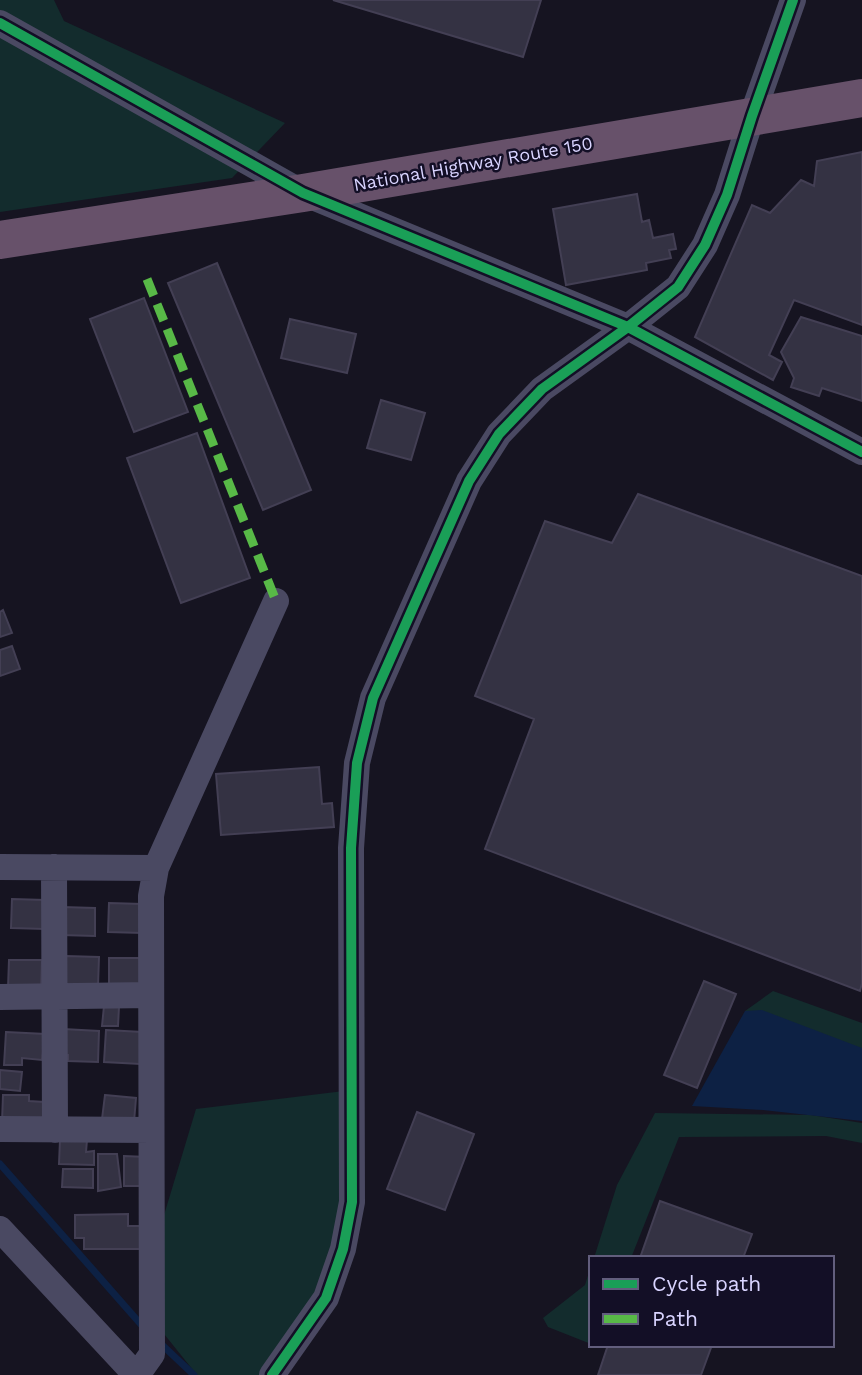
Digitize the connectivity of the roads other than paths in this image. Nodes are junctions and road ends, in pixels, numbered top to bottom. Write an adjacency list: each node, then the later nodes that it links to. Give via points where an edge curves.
1 (793, 0): 4 (street)
2 (0, 23): 5 (street)
3 (862, 98): 4 (highway, National Highway Route 150)
4 (752, 116): 5 (highway, National Highway Route 150); 7 (street, via 727,195 705,245 678,287)
5 (303, 193): 6 (highway, National Highway Route 150); 7 (street)
6 (0, 240)
7 (628, 327): 8 (street); 21 (street, via 542,389 499,434 469,481 373,698 356,763 351,848 352,1202 343,1249 326,1298)
8 (862, 452)
9 (276, 601): 12 (street)
10 (0, 867): 11 (street)
11 (54, 867): 12 (street); 14 (street)
12 (156, 868): 13 (street, via 150,896)
13 (151, 995): 14 (street); 18 (street)
14 (54, 996): 15 (street); 17 (street)
15 (0, 997)
16 (0, 1129): 17 (street)
17 (55, 1130): 18 (street)
18 (151, 1130): 20 (street, via 152,1354)
19 (0, 1229): 20 (street)
20 (136, 1375)
21 (272, 1375)

